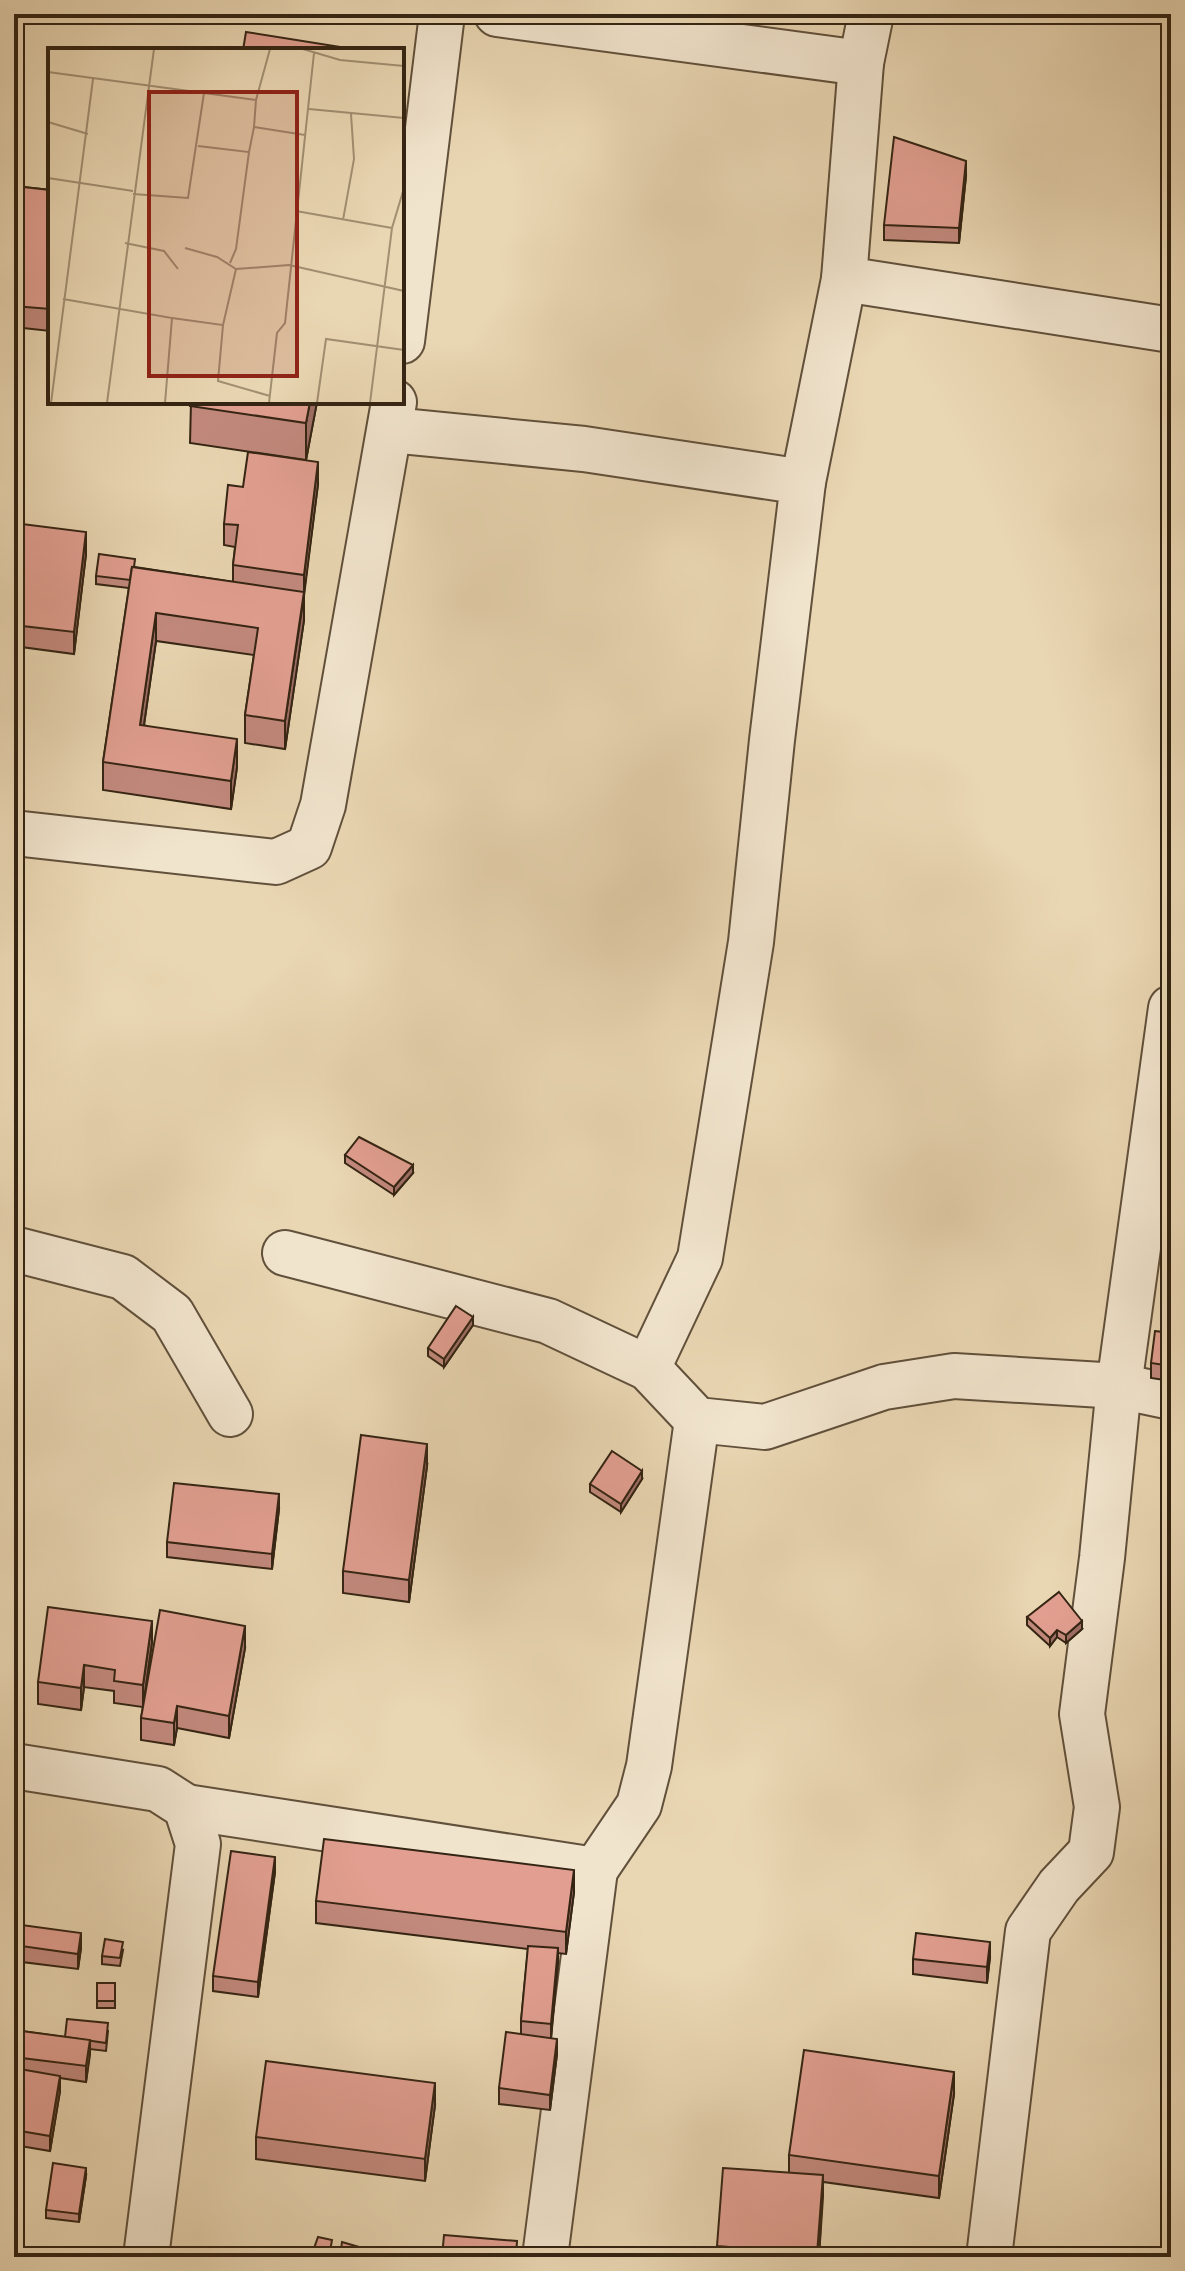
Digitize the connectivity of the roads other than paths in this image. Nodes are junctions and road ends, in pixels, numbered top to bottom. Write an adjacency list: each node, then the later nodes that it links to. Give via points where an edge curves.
1 (442, 14): 6 (street)
2 (497, 14): 4 (street)
3 (871, 14): 4 (street)
4 (861, 63): 5 (street)
5 (844, 279): 7 (street); 9 (street)
6 (404, 325)
7 (1171, 330)
8 (393, 416): 9 (street); 10 (street, via 323,805 309,847 276,862)
9 (803, 482): 14 (street, via 751,942 700,1258)
10 (14, 833)
11 (1171, 1008): 15 (street)
12 (14, 1249): 17 (street, via 123,1277 172,1314)
13 (285, 1253): 14 (street, via 548,1321)
14 (648, 1368): 18 (street)
15 (1119, 1386): 16 (street); 18 (street, via 954,1376 884,1387 765,1427); 24 (street, via 1082,1714 1097,1807 1091,1852 1028,1931)
16 (1171, 1397)
17 (230, 1414)
18 (697, 1420): 21 (street, via 649,1766 639,1805)
19 (14, 1766): 20 (street, via 158,1789)
20 (186, 1807): 21 (street); 22 (street, via 198,1844)
21 (595, 1870): 23 (street)
22 (146, 2257)
23 (545, 2257)
24 (989, 2257)

